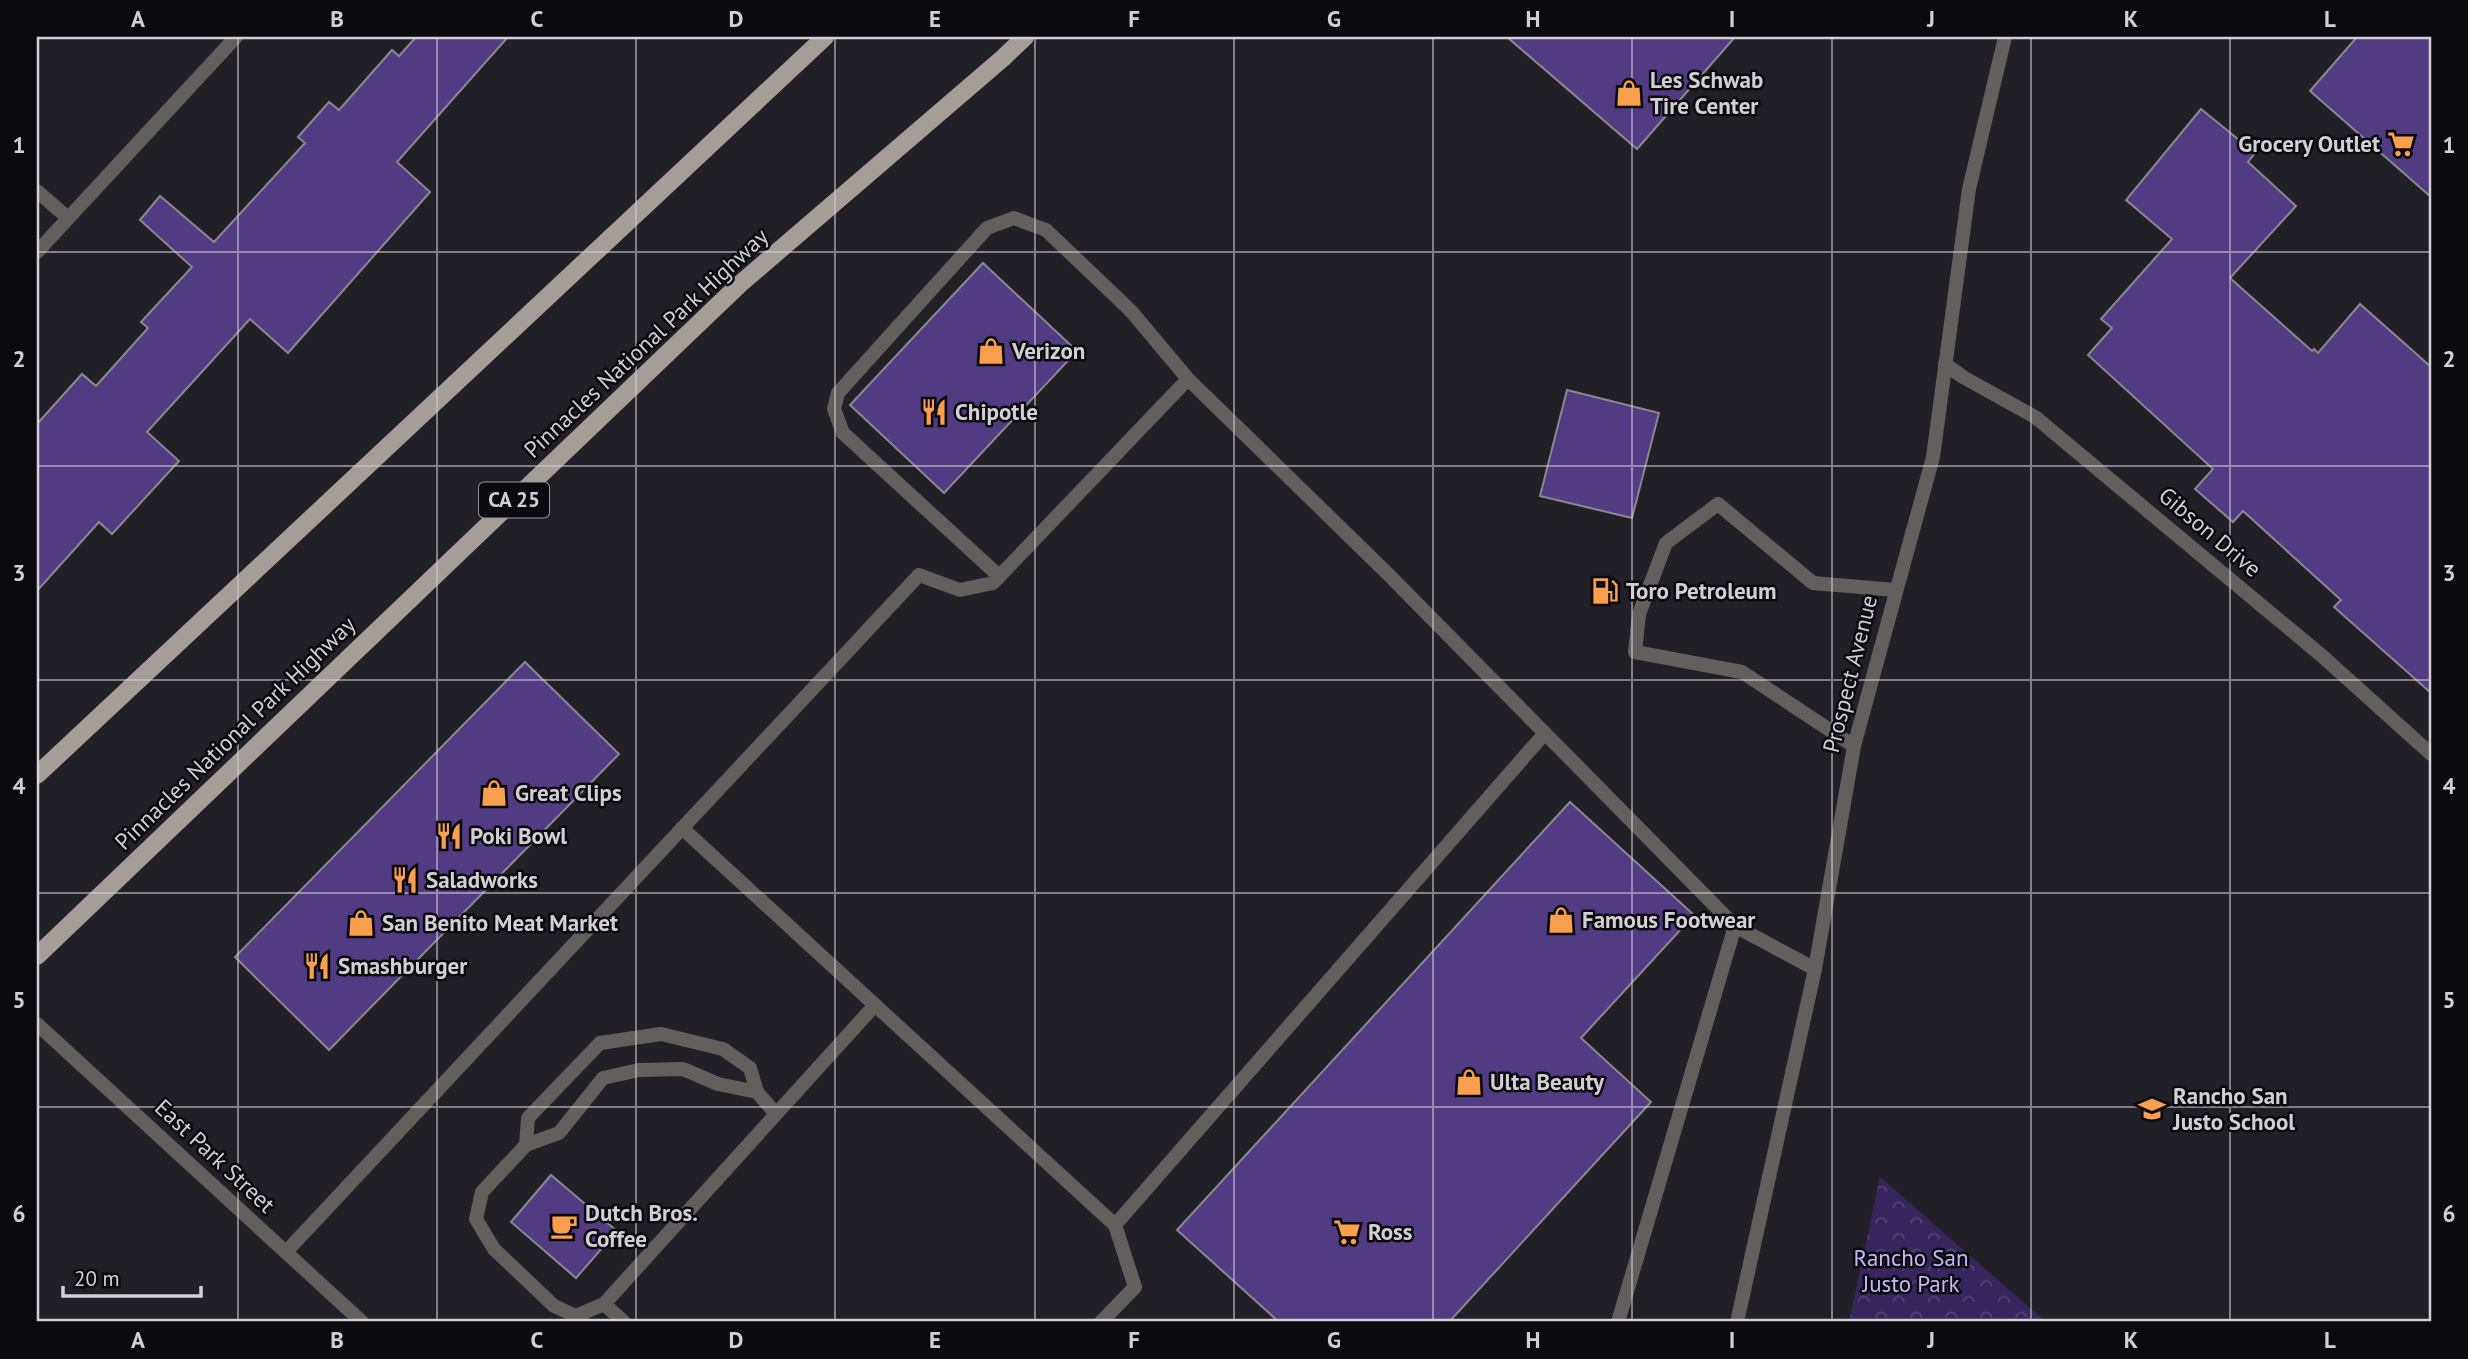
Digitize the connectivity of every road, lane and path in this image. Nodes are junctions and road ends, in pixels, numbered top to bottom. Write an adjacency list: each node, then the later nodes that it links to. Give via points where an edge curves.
1 (236, 37): 6 (street)
2 (825, 37): 15 (main road)
3 (1025, 37): 18 (main road, Pinnacles National Park Highway / CA 25, via 740,284)
4 (2006, 37): 8 (street, Prospect Avenue, via 1969,188)
5 (37, 191): 6 (street)
6 (68, 218): 7 (street)
7 (37, 252)
8 (1945, 364): 11 (street, Prospect Avenue, via 1933,457); 14 (street, Gibson Drive, via 2035,417 2321,655)
9 (1188, 379): 10 (street); 10 (street, via 1131,311 1046,230 1014,218 986,228 838,393 834,409 843,433); 12 (street)
10 (999, 576): 16 (street, via 993,583 960,590 919,575)
11 (1895, 590): 13 (street, Prospect Avenue); 13 (street, via 1813,583 1718,505 1666,543 1639,614 1635,652 1742,672)
12 (1545, 733): 17 (street); 25 (street)
13 (1853, 746): 19 (street, Prospect Avenue)
14 (2431, 754)
15 (37, 775)
16 (682, 828): 20 (street); 26 (street)
17 (1735, 926): 19 (street); 31 (street)
18 (37, 957)
19 (1815, 970): 32 (street, Prospect Avenue)
20 (875, 1006): 23 (street); 25 (street)
21 (37, 1024): 26 (street, East Park Street)
22 (757, 1092): 23 (street); 24 (street, via 718,1084 683,1069 639,1070 603,1078 559,1133); 24 (street, via 750,1068 723,1049 661,1034 600,1044 528,1118)
23 (776, 1114): 27 (street)
24 (526, 1145): 27 (street, via 482,1192 476,1219 494,1249 554,1306 576,1316)
25 (1115, 1225): 30 (street, via 1135,1287)
26 (286, 1252): 28 (street, East Park Street)
27 (604, 1304): 29 (street)
28 (362, 1322)
29 (624, 1322)
30 (1101, 1322)
31 (1618, 1322)
32 (1737, 1322)

